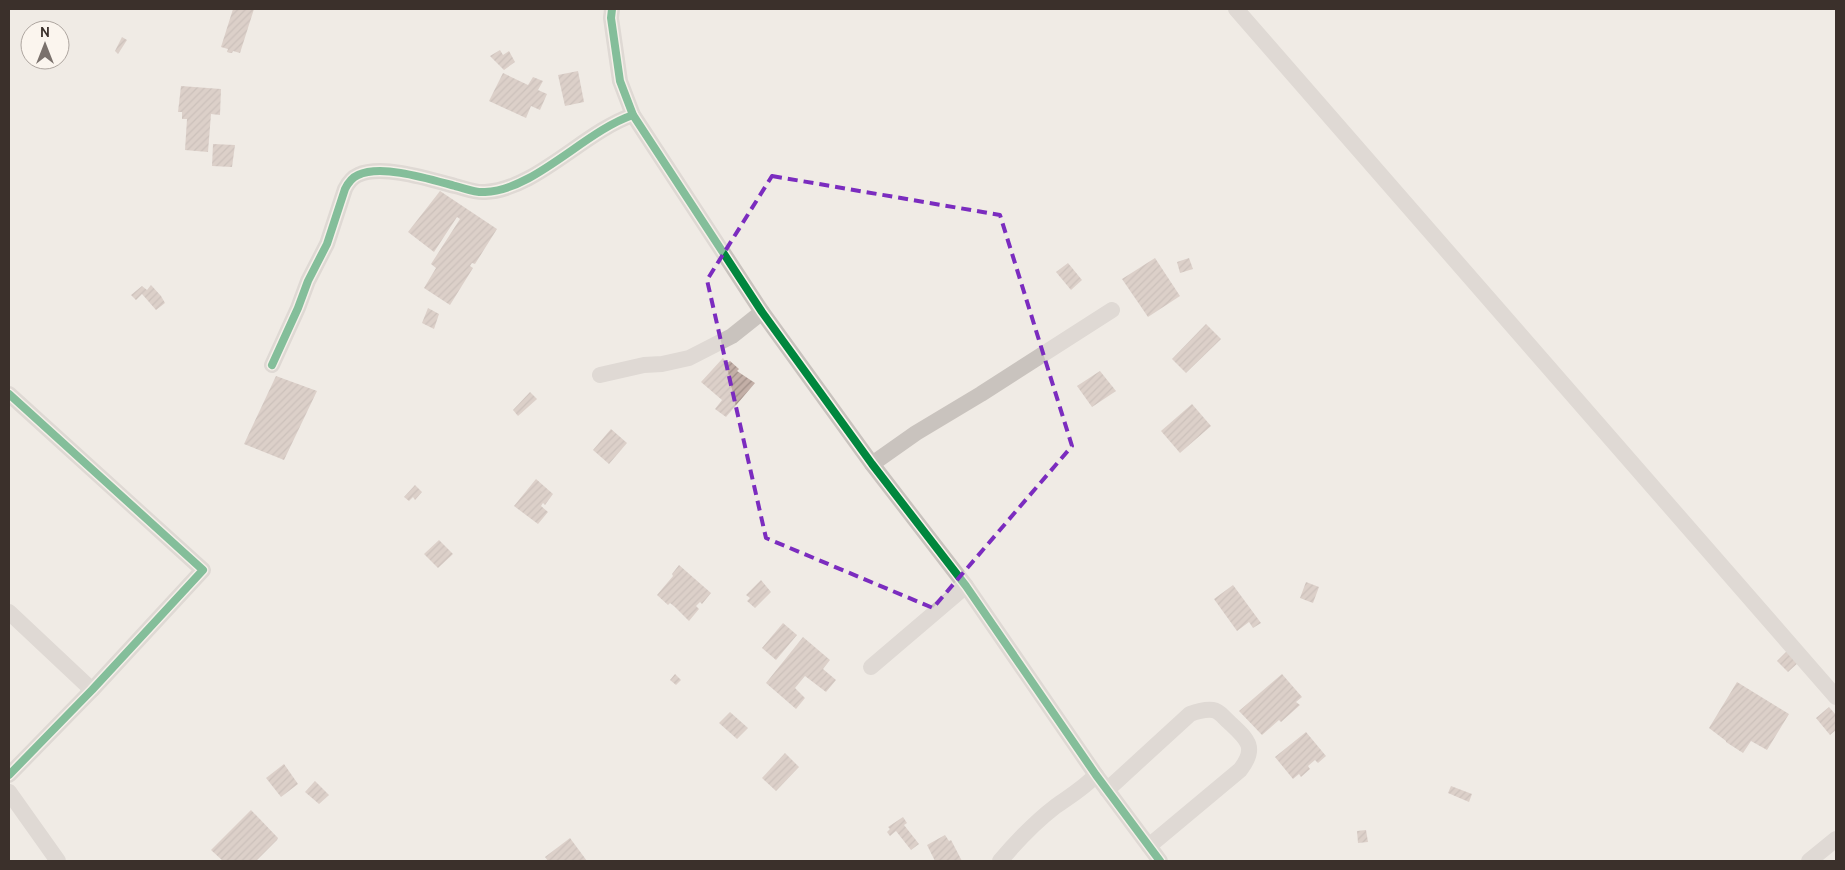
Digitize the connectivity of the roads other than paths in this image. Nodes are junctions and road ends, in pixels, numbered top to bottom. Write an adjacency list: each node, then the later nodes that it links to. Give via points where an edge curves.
1 (612, 9): 3 (street, via 620,81)
2 (1236, 9): 14 (street)
3 (633, 115): 5 (street); 6 (street, via 533,176 493,191 478,192 391,172 356,176 344,189 327,244)
4 (1112, 310): 9 (street)
5 (762, 312): 7 (street, via 732,336 689,358); 9 (street)
6 (272, 365)
7 (600, 375)
8 (9, 394): 13 (street, via 203,570)
9 (872, 464): 10 (street)
10 (966, 586): 12 (street); 16 (street)
11 (9, 612): 13 (street)
12 (871, 667)
13 (92, 690): 15 (street)
14 (1836, 697)
15 (9, 775)
16 (1096, 775): 17 (street); 22 (street, via 1085,787 1034,824)
17 (1107, 790): 20 (street); 20 (street, via 1190,714 1202,710 1218,712 1247,739 1250,754 1240,770)
18 (10, 795): 21 (street)
19 (1836, 839): 24 (street)
20 (1149, 846): 23 (street)
21 (58, 861)
22 (1000, 861)
23 (1160, 861)
24 (1809, 861)

